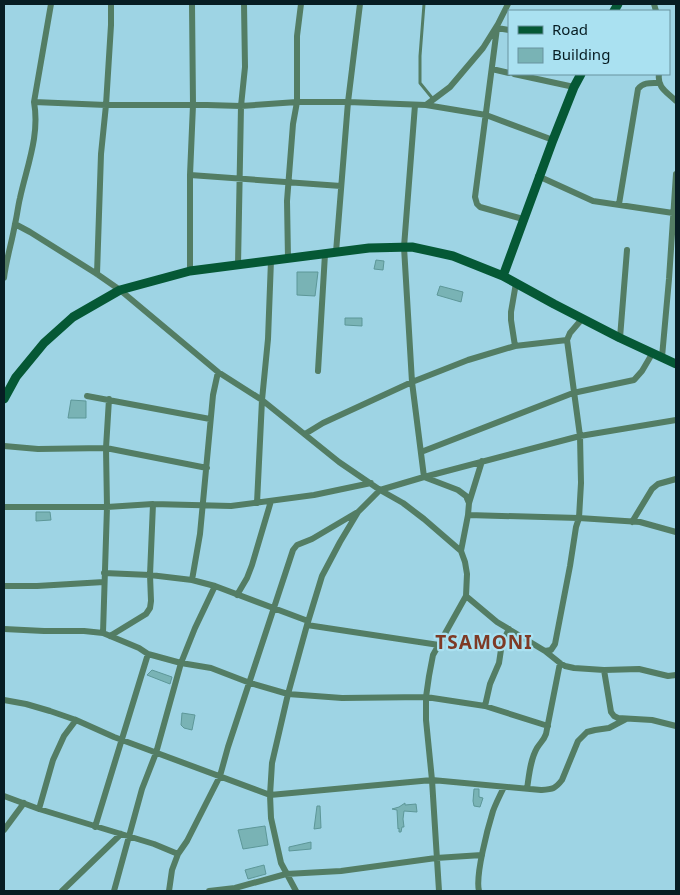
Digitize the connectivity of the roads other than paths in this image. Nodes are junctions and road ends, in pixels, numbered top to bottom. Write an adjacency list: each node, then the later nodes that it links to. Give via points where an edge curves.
1 (51, 4): 20 (street)
2 (111, 4): 23 (street)
3 (192, 4): 26 (street)
4 (244, 4): 27 (street, via 245,67)
5 (301, 4): 21 (street, via 297,36)
6 (360, 4): 22 (street)
7 (424, 4): 18 (lane, via 420,83)
8 (508, 4): 9 (street)
9 (498, 26): 10 (street); 11 (street); 18 (street, via 450,87)
10 (508, 30)
11 (492, 69): 12 (street); 28 (street)
12 (508, 73)
13 (519, 75): 17 (street)
14 (580, 75): 17 (main road)
15 (658, 75): 16 (street)
16 (658, 83): 19 (street); 36 (street, via 644,84 638,89)
17 (574, 87): 29 (main road)
18 (433, 100): 25 (street)
19 (676, 101)
20 (34, 102): 23 (street); 39 (street, via 35,138)
21 (297, 102): 22 (street); 27 (street); 34 (street)
22 (348, 102): 24 (street); 35 (street)
23 (106, 105): 26 (street); 48 (street)
24 (415, 105): 25 (street); 40 (street)
25 (426, 105): 28 (street)
26 (193, 106): 27 (street); 30 (street)
27 (241, 106): 33 (street)
28 (486, 115): 29 (street); 38 (street, via 475,188 477,204)
29 (552, 140): 32 (main road)
30 (190, 174): 33 (street); 47 (street)
31 (676, 174): 37 (street)
32 (538, 176): 36 (street, via 587,200); 38 (main road)
33 (239, 178): 34 (street); 46 (street)
34 (289, 182): 35 (street); 44 (street)
35 (341, 186): 42 (street)
36 (619, 204): 37 (street)
37 (674, 209): 58 (street)
38 (523, 219): 49 (main road)
39 (16, 224): 48 (street); 50 (street)
40 (404, 247): 42 (main road); 49 (main road, via 453,256); 62 (street)
41 (627, 250): 54 (street)
42 (336, 252): 43 (main road)
43 (325, 254): 44 (main road); 60 (street)
44 (288, 258): 45 (main road)
45 (271, 260): 46 (main road); 67 (street)
46 (238, 265): 47 (main road)
47 (190, 271): 52 (main road)
48 (97, 274): 52 (street)
49 (503, 276): 51 (main road)
50 (4, 278)
51 (516, 283): 53 (main road); 56 (street, via 511,320)
52 (120, 290): 61 (street); 65 (main road, via 73,317 44,343 16,377)
53 (582, 319): 54 (main road); 55 (street)
54 (620, 338): 57 (main road)
55 (567, 340): 56 (street); 63 (street)
56 (515, 346): 62 (street)
57 (652, 354): 58 (main road); 63 (street, via 634,380)
58 (662, 357): 59 (main road)
59 (676, 364)
60 (318, 371)
61 (218, 372): 67 (street); 68 (street)
62 (412, 382): 70 (street); 74 (street)
63 (573, 393): 71 (street); 74 (street)
64 (87, 396): 66 (street)
65 (4, 399)
66 (109, 399): 68 (street); 73 (street)
67 (262, 400): 70 (street); 82 (street)
68 (210, 419): 76 (street)
69 (676, 420): 71 (street)
70 (305, 434): 79 (street)
71 (580, 436): 75 (street); 90 (street)
72 (4, 446): 73 (street)
73 (106, 448): 76 (street); 87 (street)
74 (421, 452): 77 (street)
75 (482, 461): 77 (street); 83 (street)
76 (207, 468): 85 (street)
77 (424, 476): 80 (street); 83 (street, via 458,490)
78 (676, 479): 91 (street, via 652,489)
79 (371, 483): 80 (street); 81 (street)
80 (380, 490): 88 (street); 93 (street, via 403,503)
81 (271, 501): 82 (street); 100 (street, via 252,565)
82 (257, 503): 85 (street)
83 (469, 503): 89 (street)
84 (153, 504): 85 (street); 87 (street); 95 (street)
85 (203, 506): 96 (street)
86 (4, 507): 87 (street)
87 (107, 507): 94 (street)
88 (358, 512): 102 (street, via 294,547); 103 (street, via 322,576)
89 (468, 515): 90 (street); 93 (street)
90 (579, 518): 91 (street); 108 (street, via 555,644 551,650)
91 (632, 522): 92 (street)
92 (676, 532)
93 (461, 551): 101 (street, via 467,574)
94 (104, 573): 95 (street); 97 (street)
95 (150, 575): 96 (street); 106 (street, via 151,601 146,614)
96 (192, 580): 99 (street)
97 (104, 582): 98 (street); 106 (street)
98 (4, 586)
99 (215, 586): 100 (street); 110 (street)
100 (237, 595): 102 (street)
101 (466, 596): 105 (street); 107 (street)
102 (274, 608): 103 (street); 114 (street)
103 (308, 623): 107 (street, via 342,631); 115 (street)
104 (4, 629): 106 (street, via 84,631)
105 (509, 629): 108 (street); 118 (street, via 502,643)
106 (106, 635): 109 (street)
107 (439, 644): 116 (street, via 433,655)
108 (545, 651): 111 (street)
109 (148, 654): 110 (street); 123 (street)
110 (181, 663): 114 (street, via 211,668); 124 (street)
111 (560, 663): 112 (street, via 574,668); 121 (street)
112 (604, 670): 113 (street, via 639,669); 119 (street, via 611,712 618,718)
113 (676, 675)
114 (250, 683): 115 (street); 125 (street)
115 (288, 694): 116 (street, via 342,698); 129 (street, via 272,763)
116 (426, 697): 118 (street); 126 (street)
117 (4, 700): 120 (street)
118 (485, 706): 121 (street)
119 (626, 718): 122 (street); 128 (street, via 609,728 587,732 578,741 562,780 553,790)
120 (76, 720): 123 (street); 132 (street, via 53,760)
121 (548, 726): 128 (street, via 534,755)
122 (676, 726)
123 (122, 740): 124 (street); 133 (street)
124 (156, 753): 125 (street); 136 (street)
125 (220, 776): 129 (street); 137 (street)
126 (432, 780): 127 (street); 129 (street); 139 (street)
127 (504, 787): 128 (street); 138 (street, via 493,811)
128 (527, 789)
129 (270, 795): 140 (street, via 270,818)
130 (4, 796): 131 (street)
131 (24, 804): 132 (street); 134 (street)
132 (39, 809): 133 (street)
133 (95, 826): 135 (street)
134 (4, 830)
135 (121, 834): 136 (street); 142 (street)
136 (129, 837): 137 (street); 143 (street)
137 (178, 854): 144 (street)
138 (482, 855): 139 (street); 148 (street)
139 (436, 858): 140 (street, via 341,871); 147 (street)
140 (286, 874): 141 (street); 146 (street)
141 (236, 890): 145 (street)
142 (62, 891)
143 (114, 891)
144 (169, 891)
145 (209, 891)
146 (296, 891)
147 (439, 891)
148 (479, 891)

